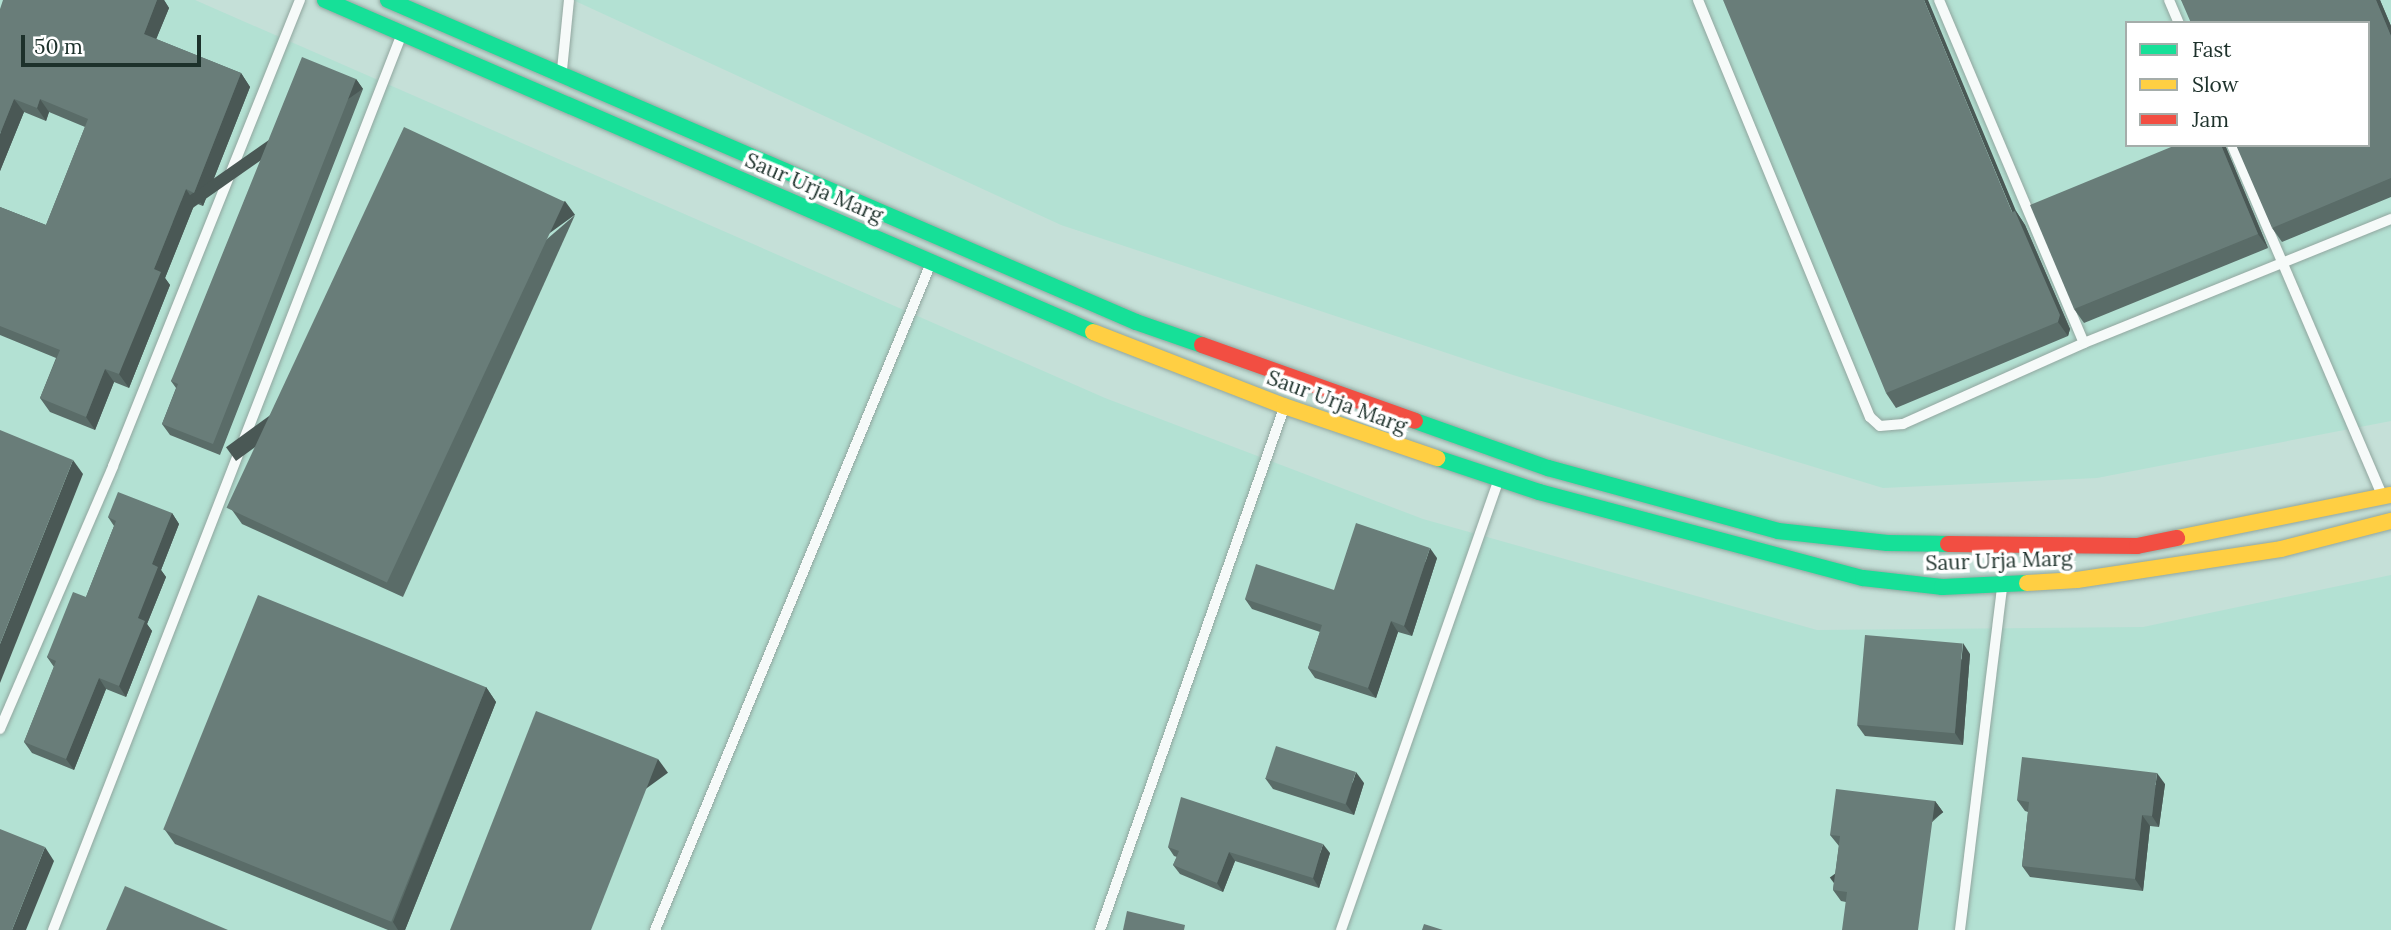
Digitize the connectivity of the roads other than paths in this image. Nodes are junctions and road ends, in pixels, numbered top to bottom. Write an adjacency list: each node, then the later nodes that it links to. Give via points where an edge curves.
1 (300, 0): 24 (lane, via 113,466)
2 (325, 0): 9 (street, Saur Urja Marg)
3 (388, 0): 10 (street, Saur Urja Marg)
4 (569, 0): 10 (lane)
5 (1698, 0): 16 (lane, via 1870,417 1880,426 1903,424)
6 (1939, 0): 16 (lane)
7 (2169, 0): 8 (lane)
8 (2178, 21)
9 (402, 33): 11 (street, Saur Urja Marg); 25 (lane)
10 (561, 75): 11 (lane); 18 (street, Saur Urja Marg, via 1136,322)
11 (558, 101): 14 (street, Saur Urja Marg)
12 (2233, 147): 15 (lane)
13 (2391, 219): 15 (lane)
14 (932, 262): 17 (street, Saur Urja Marg, via 1122,344); 26 (lane)
15 (2283, 264): 16 (lane); 21 (lane)
16 (2084, 343)
17 (1284, 406): 19 (street, Saur Urja Marg); 27 (lane)
18 (1390, 411): 19 (street); 21 (street, Saur Urja Marg, via 1548,468 1766,527 1887,543 2137,546)
19 (1381, 440): 20 (street, Saur Urja Marg)
20 (1499, 479): 23 (street, Saur Urja Marg, via 1863,578 1942,587); 28 (lane)
21 (2387, 496): 22 (lane)
22 (2391, 519): 23 (street, Saur Urja Marg, via 2268,551 2138,573)
23 (2002, 586): 29 (lane)
24 (0, 729)
25 (53, 930)
26 (655, 930)
27 (1100, 930)
28 (1341, 930)
29 (1959, 930)

